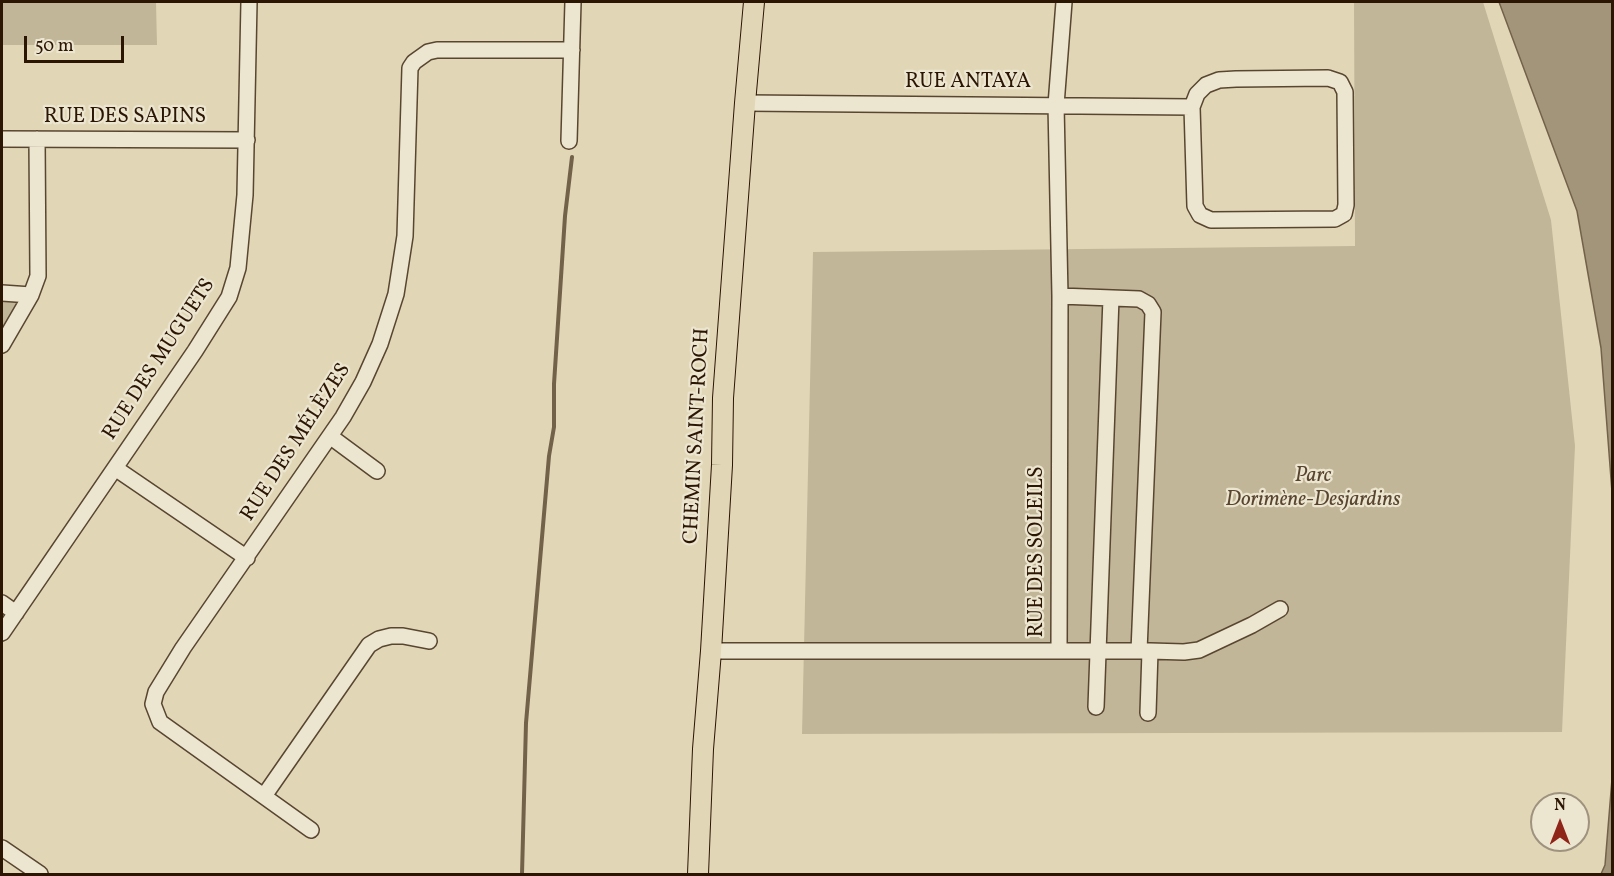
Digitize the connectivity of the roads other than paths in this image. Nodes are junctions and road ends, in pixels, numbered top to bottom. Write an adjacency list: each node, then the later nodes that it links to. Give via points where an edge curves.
1 (249, 2): 11 (street, RUE DES MUGUETS)
2 (573, 2): 5 (street)
3 (754, 2): 6 (main road, CHEMIN SAINT-ROCH)
4 (1064, 2): 7 (street, RUE DES SOLEILS)
5 (572, 50): 12 (street); 18 (street, RUE DES MÉLÈZES, via 437,50 428,52 410,68 407,219 401,275 372,364)
6 (745, 103): 7 (street, RUE ANTAYA); 28 (main road, CHEMIN SAINT-ROCH, via 723,398)
7 (1056, 105): 8 (street, RUE ANTAYA); 15 (street, RUE DES SOLEILS)
8 (1192, 107): 8 (street, via 1197,94 1219,80 1328,78 1340,82 1345,92 1344,214 1335,219 1211,220 1200,215 1195,207)
9 (2, 139): 10 (street, RUE DES SAPINS)
10 (37, 139): 11 (street, RUE DES SAPINS); 14 (street, via 38,276)
11 (247, 140): 19 (street, RUE DES MUGUETS, via 238,268 229,297)
12 (569, 141)
13 (2, 293): 14 (street)
14 (31, 295): 17 (street)
15 (1060, 296): 16 (street); 29 (street, RUE DES SOLEILS)
16 (1111, 298): 27 (street); 30 (street, via 1139,299 1153,312)
17 (2, 345)
18 (330, 437): 20 (street); 21 (street, RUE DES MÉLÈZES)
19 (115, 468): 21 (street); 24 (street, RUE DES MUGUETS)
20 (377, 471)
21 (247, 558): 33 (street, RUE DES MÉLÈZES, via 183,648 156,692 153,704 160,722)
22 (2, 603): 24 (street)
23 (1280, 609): 30 (street, via 1199,650)
24 (15, 613): 25 (street, RUE DES MUGUETS)
25 (2, 633)
26 (429, 641): 33 (street, via 391,636 369,645)
27 (1098, 650): 29 (street); 30 (street); 31 (street)
28 (711, 651): 29 (street, RUE DES SOLEILS); 37 (main road, CHEMIN SAINT-ROCH)
29 (1059, 651)
30 (1145, 651): 32 (street)
31 (1096, 707)
32 (1148, 713)
33 (264, 796): 34 (street, RUE DES MÉLÈZES)
34 (311, 830)
35 (2, 848): 36 (street)
36 (40, 874)
37 (698, 874)

